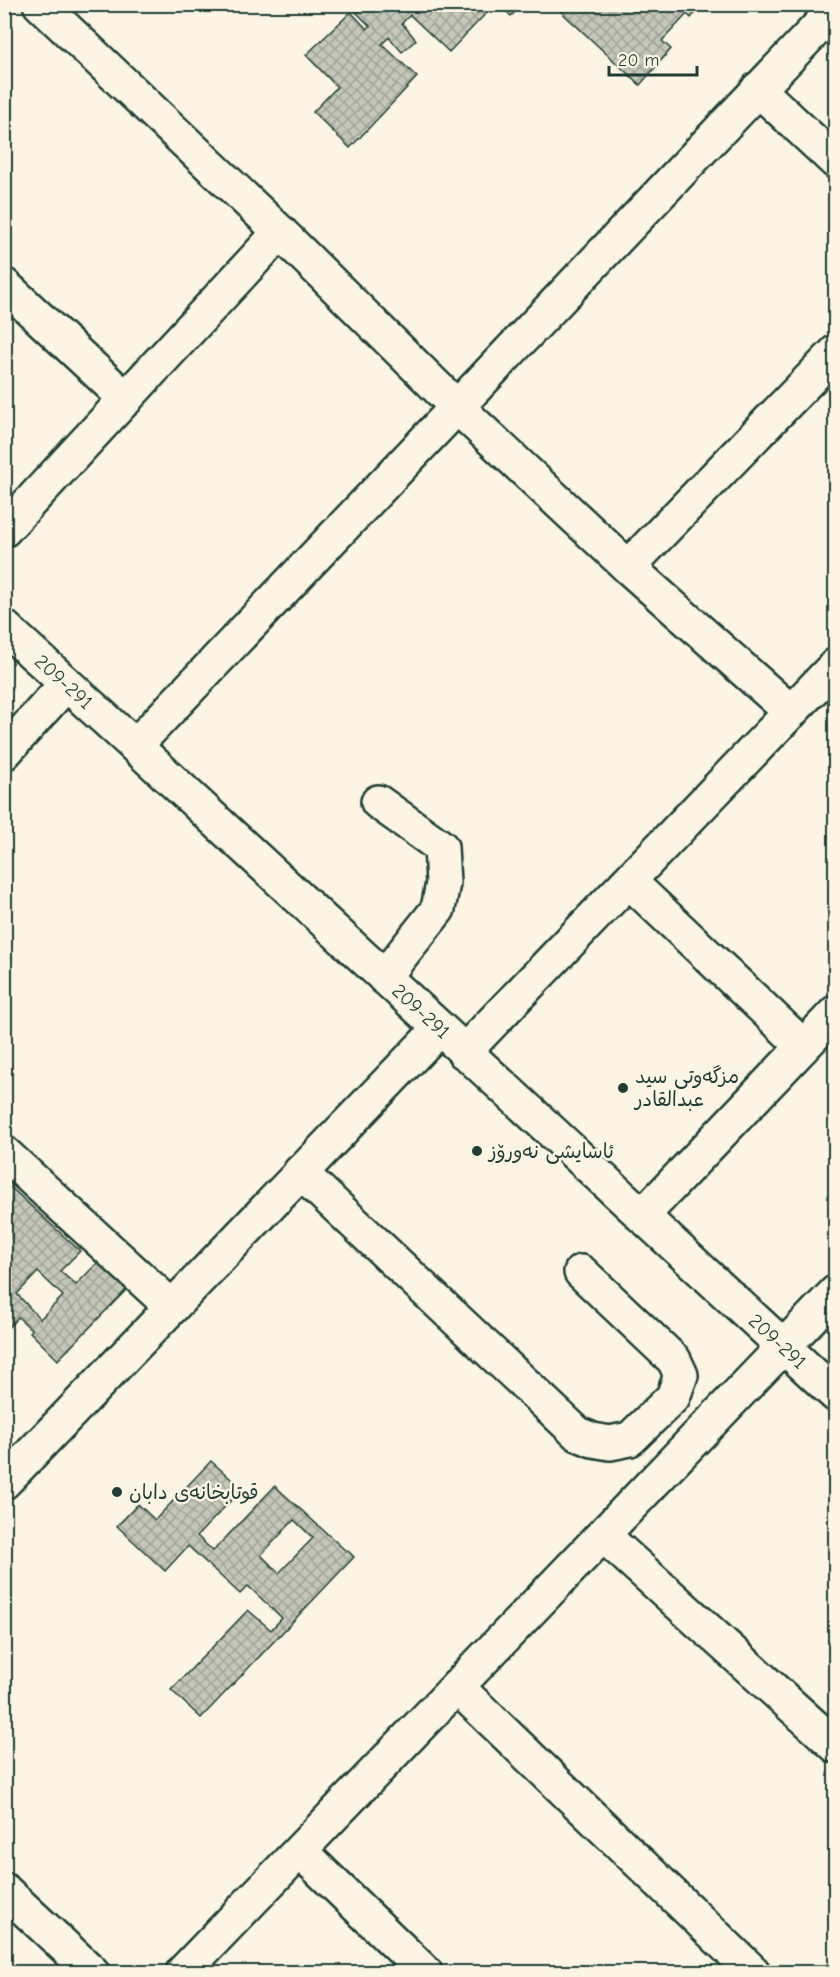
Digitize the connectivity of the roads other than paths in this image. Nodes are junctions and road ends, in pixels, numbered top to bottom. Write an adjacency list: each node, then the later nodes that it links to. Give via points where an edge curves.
1 (40, 4): 5 (street)
2 (836, 8): 3 (street)
3 (759, 89): 4 (street); 9 (street)
4 (836, 162)
5 (280, 232): 8 (street); 9 (street)
6 (4, 285): 8 (street)
7 (836, 352): 11 (street)
8 (126, 399): 10 (street)
9 (457, 407): 11 (street); 16 (street)
10 (4, 530)
11 (628, 567): 15 (street)
12 (4, 627): 14 (street, 209-291)
13 (836, 665): 15 (street)
14 (66, 684): 16 (street, 209-291); 17 (street)
15 (791, 712): 19 (street)
16 (135, 746): 20 (street, 209-291)
17 (4, 753)
18 (378, 802): 20 (street, via 441,847 443,883 438,909)
19 (629, 881): 23 (street); 24 (street)
20 (384, 977): 22 (street, 209-291)
21 (836, 1012): 23 (street)
22 (439, 1029): 24 (street, 209-291); 26 (street)
23 (803, 1046): 27 (street)
24 (464, 1052): 27 (street, 209-291)
25 (4, 1153): 30 (street)
26 (300, 1172): 28 (street, via 578,1434 610,1443 630,1439 673,1397 681,1375 674,1360); 30 (street)
27 (642, 1216): 31 (street, 209-291)
28 (581, 1272)
29 (836, 1293): 31 (street)
30 (172, 1307): 33 (street)
31 (783, 1347): 32 (street, 209-291); 34 (street)
32 (836, 1395)
33 (4, 1482)
34 (603, 1535): 35 (street); 36 (street)
35 (457, 1687): 37 (street); 42 (street)
36 (836, 1746)
37 (300, 1851): 39 (street); 41 (street)
38 (4, 1890): 40 (street)
39 (416, 1969)
40 (92, 1972)
41 (183, 1972)
42 (753, 1972)

